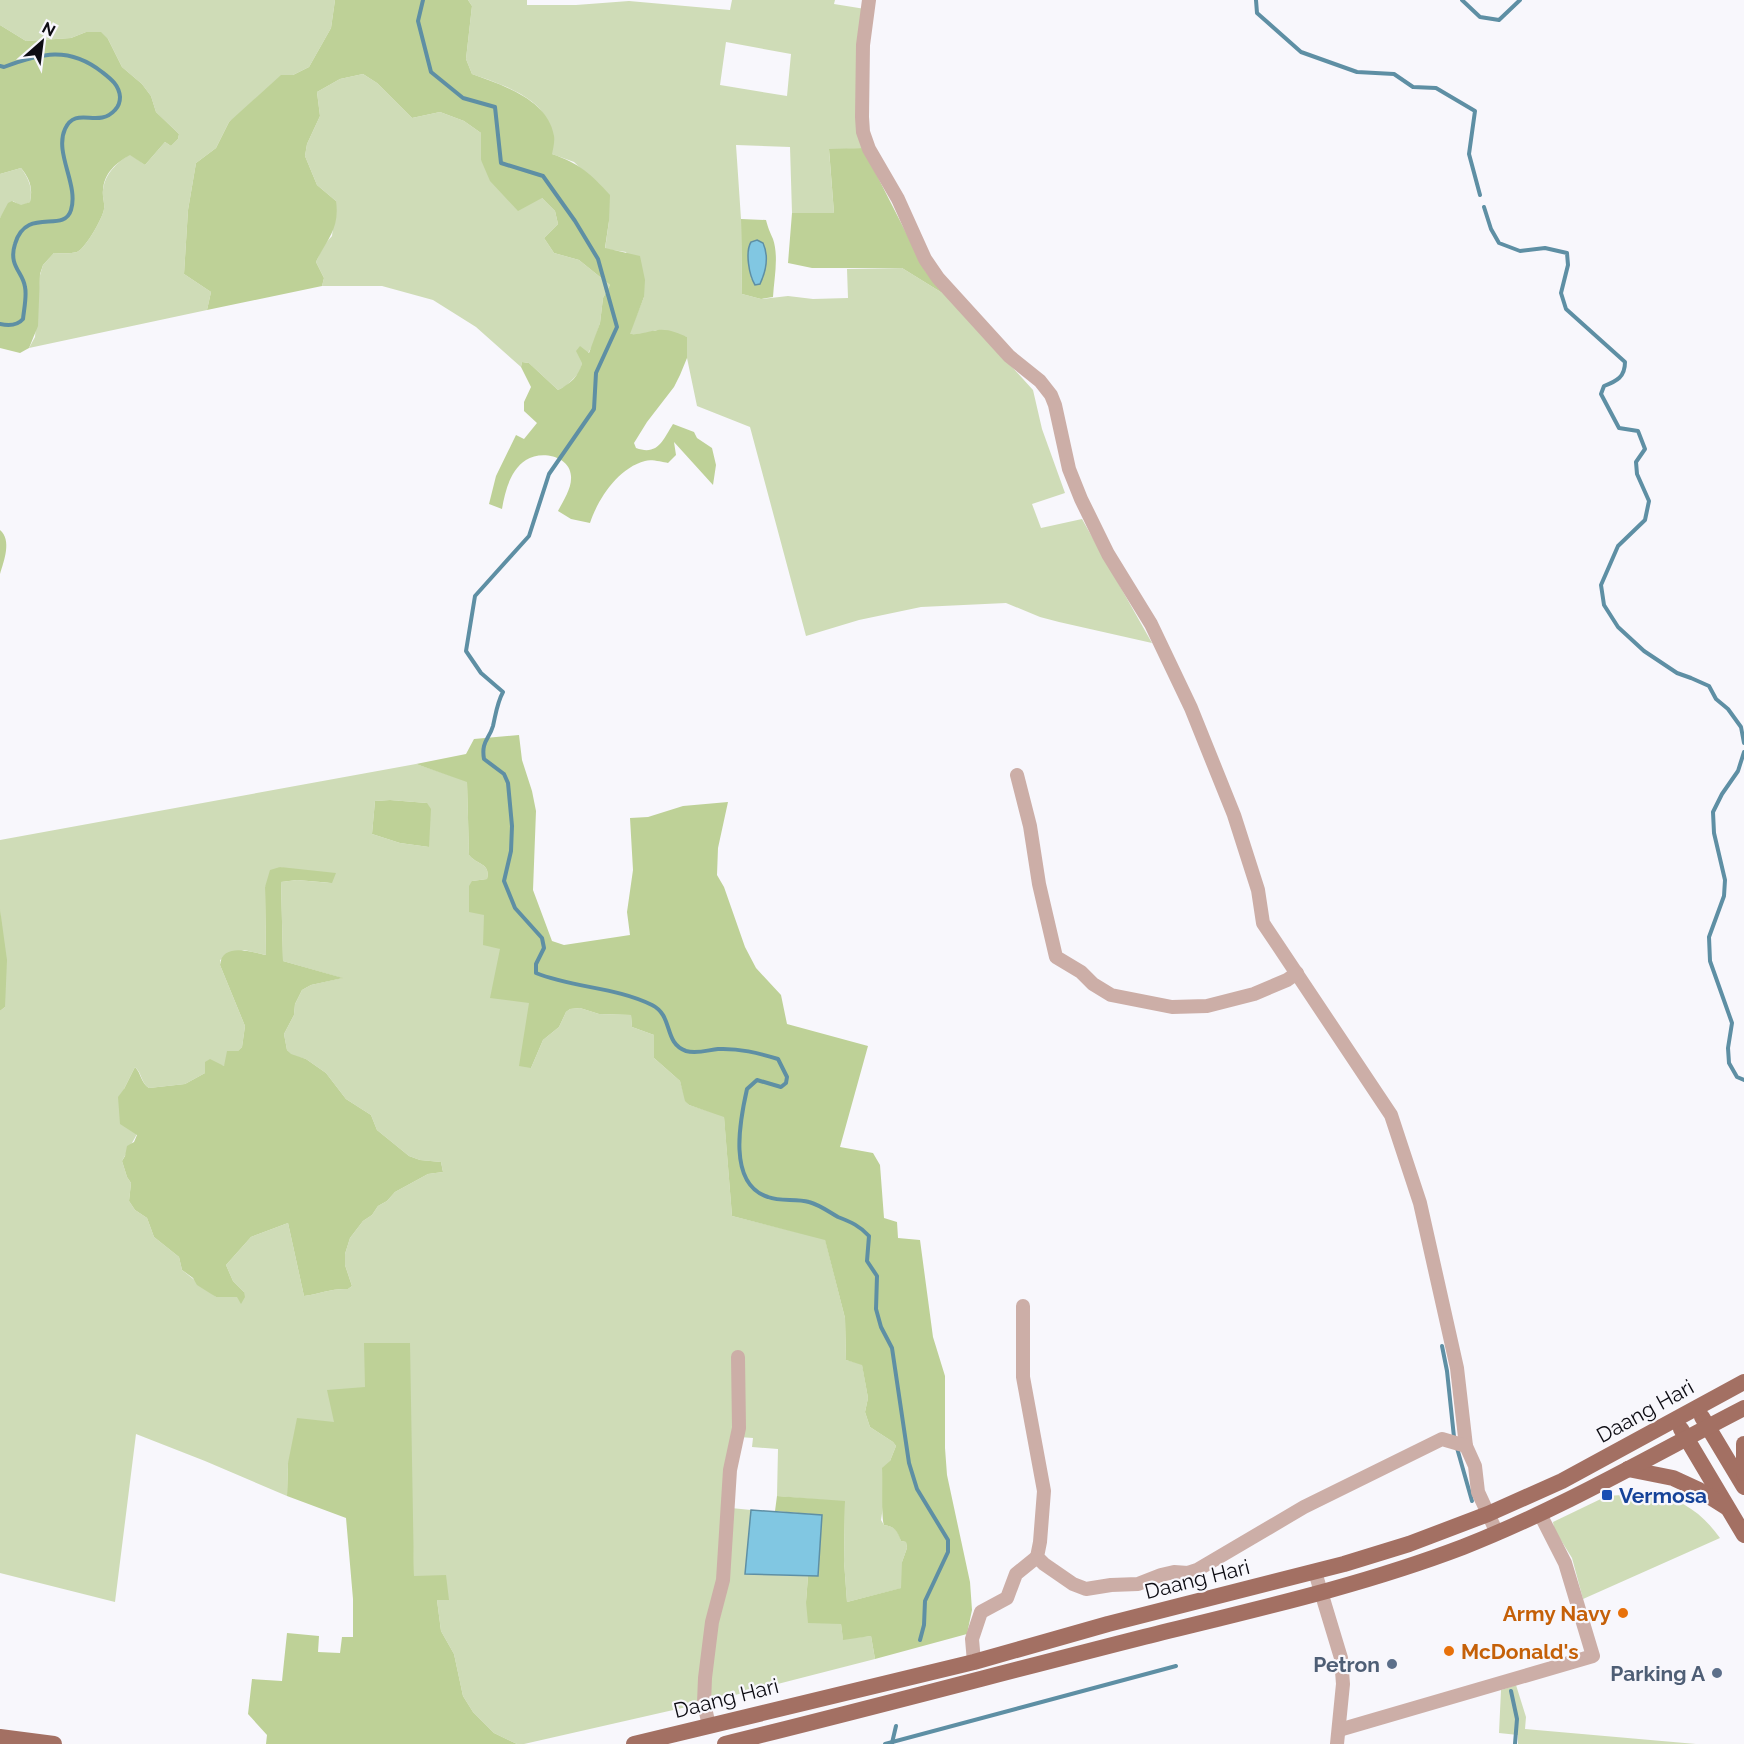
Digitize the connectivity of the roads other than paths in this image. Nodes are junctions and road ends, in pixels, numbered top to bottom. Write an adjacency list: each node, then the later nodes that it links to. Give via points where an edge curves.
1 (869, 0): 3 (street, via 863,45 862,117 869,149 938,278 1009,356 1051,395 1069,469 1081,499 1108,554 1151,624 1191,708 1234,815 1258,890 1263,923)
2 (1017, 776): 3 (street, via 1056,957 1093,984 1111,995 1172,1006 1207,1006 1262,992)
3 (1297, 973): 13 (street, via 1391,1115 1420,1203 1457,1368)
4 (1023, 1306): 22 (street, via 1023,1377 1044,1491)
5 (738, 1357): 26 (street, via 739,1428 730,1470 723,1580 712,1622 705,1678 704,1703)
6 (1744, 1382): 7 (main road, Daang Hari)
7 (1698, 1408): 9 (main road, Daang Hari); 10 (main road)
8 (1744, 1408): 10 (main road, Daang Hari)
9 (1675, 1420): 11 (main road); 18 (main road, Daang Hari)
10 (1708, 1426): 11 (main road, Daang Hari); 16 (main road)
11 (1686, 1438): 14 (main road, Daang Hari); 17 (main road)
12 (1744, 1444): 15 (main road)
13 (1466, 1446): 18 (street); 22 (street, via 1442,1439 1304,1507 1188,1573 1174,1572 1138,1584 1086,1589)
14 (1628, 1468): 17 (main road, via 1673,1478); 19 (main road, Daang Hari)
15 (1744, 1473)
16 (1744, 1487)
17 (1730, 1509): 21 (main road)
18 (1488, 1514): 20 (street); 23 (main road, Daang Hari, via 1409,1544)
19 (1540, 1514): 20 (main road, Daang Hari); 28 (street, via 1565,1563 1593,1656)
20 (1497, 1533): 24 (main road, Daang Hari, via 1373,1578)
21 (1744, 1535)
22 (1037, 1557): 25 (street, via 1016,1574 1007,1598 981,1612 972,1640)
23 (1315, 1572): 24 (street); 25 (main road, Daang Hari)
24 (1321, 1592): 28 (street, via 1343,1672); 31 (main road, Daang Hari)
25 (974, 1662): 26 (main road, Daang Hari)
26 (709, 1726): 30 (main road, Daang Hari)
27 (0, 1737): 29 (main road)
28 (1338, 1737)
29 (54, 1744)
30 (634, 1744)
31 (725, 1744)

